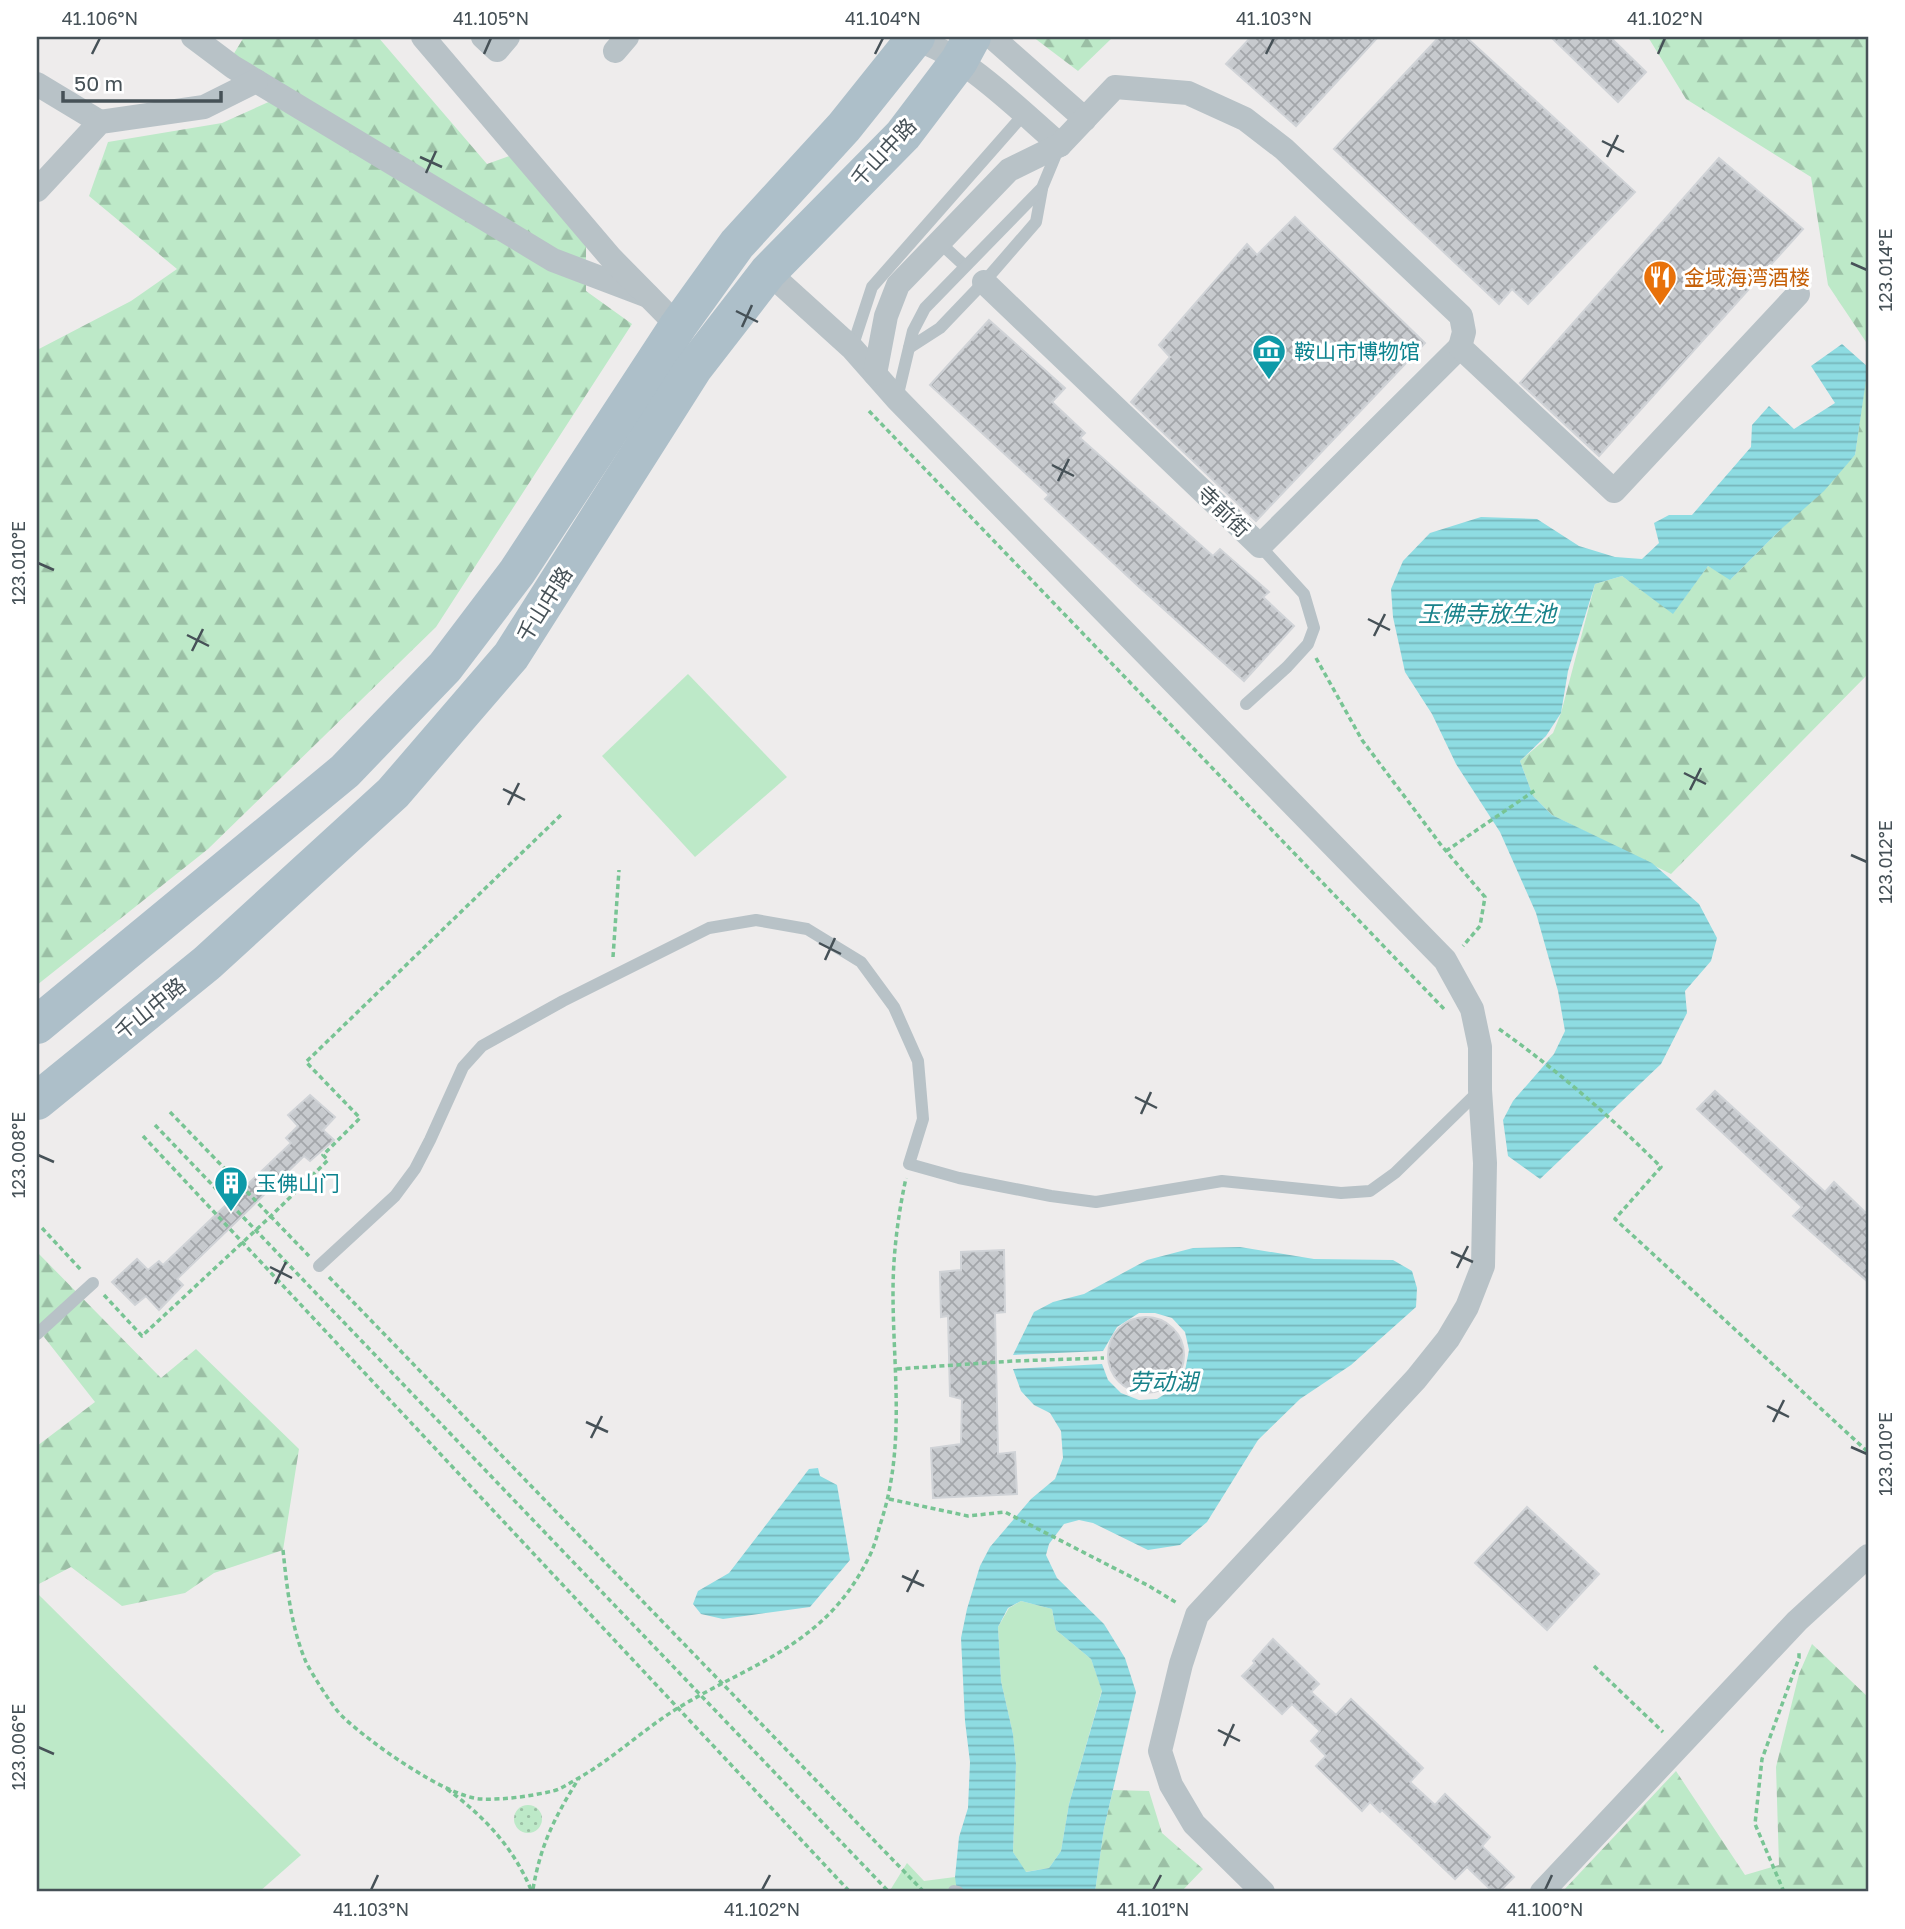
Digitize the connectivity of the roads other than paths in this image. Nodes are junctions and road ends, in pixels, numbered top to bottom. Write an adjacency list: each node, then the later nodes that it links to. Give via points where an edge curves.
1 (193, 37): 8 (street)
2 (423, 37): 20 (street)
3 (483, 37): 4 (street, via 497,50)
4 (508, 37)
5 (912, 37): 7 (street); 21 (main road, 千山中路, via 844,127 737,244)
6 (992, 37): 11 (street)
7 (966, 49): 10 (street); 17 (main road, 千山中路, via 903,135)
8 (256, 81): 12 (street, via 204,107); 20 (street, via 553,260)
9 (37, 84): 12 (street)
10 (1024, 114): 13 (street); 23 (lane, via 872,287)
11 (1084, 118): 13 (street); 22 (street, via 1115,87 1188,93 1245,119 1284,149 1461,316 1464,332)
12 (100, 122): 15 (street)
13 (1060, 145): 14 (lane); 16 (street, via 1009,170)
14 (1042, 188): 18 (lane); 18 (lane, via 1036,222)
15 (37, 190)
16 (940, 243): 18 (lane); 25 (street, via 898,285 886,316)
17 (768, 272): 23 (street); 31 (main road, 千山中路, via 693,369 512,656 393,793 207,963)
18 (974, 274): 24 (lane, via 940,328); 24 (lane, via 925,308); 27 (street, 寺前街)
19 (1798, 294): 22 (street, via 1614,491)
20 (648, 296): 21 (street)
21 (678, 326): 29 (main road, 千山中路, via 517,572 445,667 345,771)
22 (1460, 347): 27 (street, 寺前街)
23 (852, 348): 25 (street)
24 (909, 348): 26 (lane)
25 (875, 374): 26 (street)
26 (897, 399): 30 (street, via 1445,960 1461,1013 1480,1046)
27 (1260, 546): 28 (lane, via 1304,594 1314,628 1308,644)
28 (1246, 704)
29 (37, 1025)
30 (1480, 1090): 32 (lane, via 1395,1173 1370,1191 1341,1193 1222,1181 1096,1202 959,1178 909,1164 923,1119 918,1060 894,1007 861,962 807,929 756,920 709,928 482,1046 463,1067 415,1169 395,1195); 36 (street, via 1485,1163 1483,1266 1467,1307 1416,1379 1197,1615 1181,1664 1160,1751 1171,1785 1195,1824)
31 (37, 1101)
32 (319, 1266)
33 (93, 1283): 34 (lane)
34 (37, 1334)
35 (1868, 1556): 37 (street, via 1797,1621)
36 (1263, 1892)
37 (1542, 1892)

